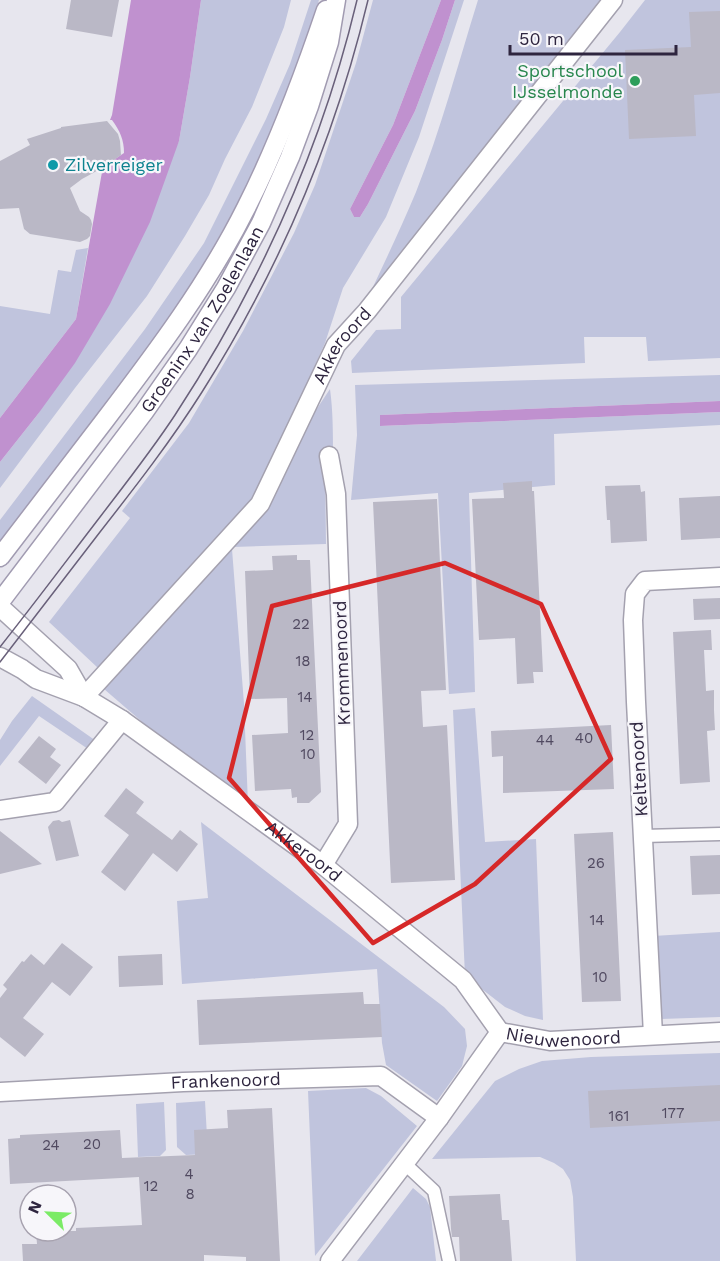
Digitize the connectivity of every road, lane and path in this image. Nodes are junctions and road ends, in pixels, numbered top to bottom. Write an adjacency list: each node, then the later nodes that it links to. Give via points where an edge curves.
1 (329, 0): 5 (street, Groeninx van Zoelenlaan, via 276,145 216,262 133,383)
2 (336, 0): 7 (street, Groeninx van Zoelenlaan, via 329,42 290,157 226,288 144,412)
3 (613, 0): 10 (street, Akkeroord, via 336,345 260,504)
4 (329, 456): 15 (street, Krommenoord, via 336,494 348,824)
5 (0, 557)
6 (720, 577): 14 (street, Keltenoord, via 645,581 635,594)
7 (0, 602)
8 (0, 607): 10 (street, Akkeroord, via 68,669)
9 (0, 657): 10 (street, Akkeroord, via 36,679)
10 (84, 697): 11 (street, Akkeroord)
11 (122, 720): 12 (street, via 56,802); 15 (street, Akkeroord)
12 (0, 810)
13 (720, 834): 14 (lane)
14 (643, 836): 18 (street, Keltenoord)
15 (323, 865): 16 (street, Akkeroord, via 463,980)
16 (500, 1032): 18 (street, Nieuwenoord, via 550,1041); 20 (street, Nieuwenoord)
17 (720, 1032): 18 (street, Nieuwenoord)
18 (653, 1035)
19 (0, 1092): 20 (street, Frankenoord, via 381,1076)
20 (439, 1118): 21 (street, Nieuwenoord)
21 (404, 1163): 22 (street, Nieuwenoord); 23 (lane, via 434,1191)
22 (330, 1261)
23 (450, 1261)

